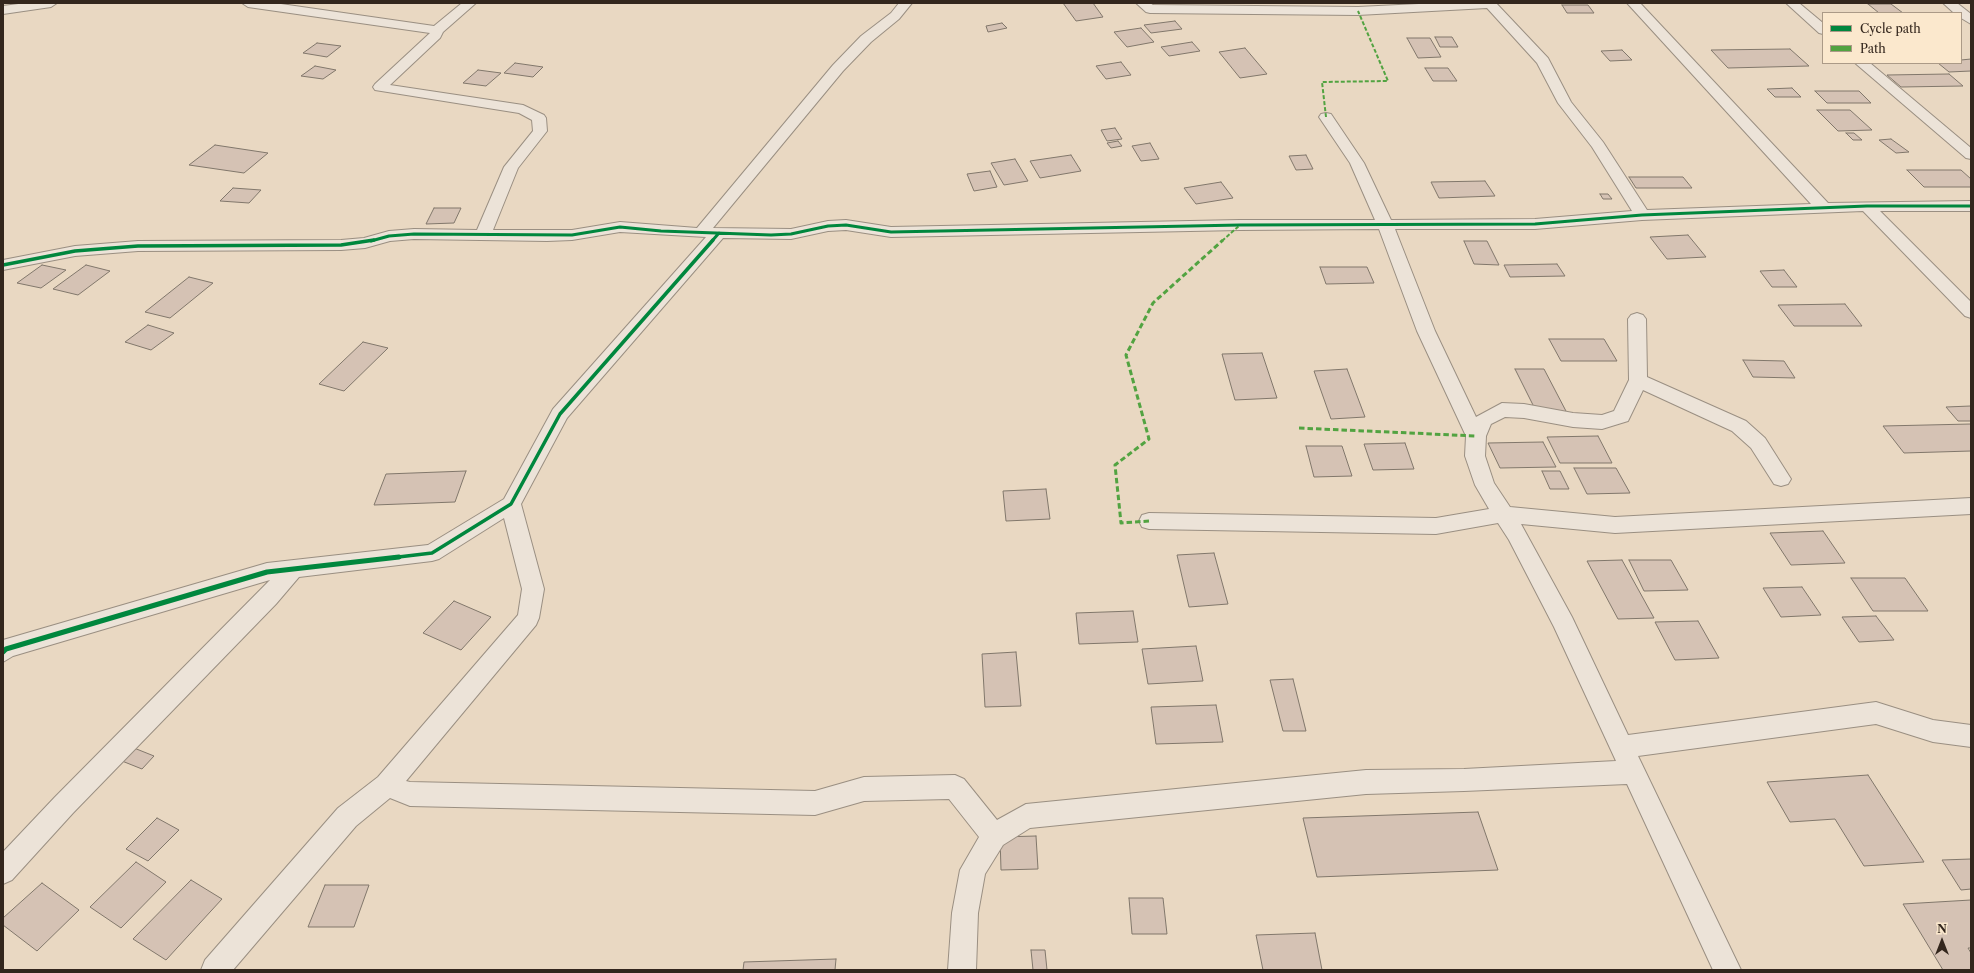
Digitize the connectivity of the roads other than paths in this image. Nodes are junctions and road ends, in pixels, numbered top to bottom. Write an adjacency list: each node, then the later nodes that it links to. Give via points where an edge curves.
1 (51, 3): 10 (street)
2 (248, 3): 15 (street)
3 (470, 3): 15 (street)
4 (906, 3): 24 (street, via 838,68)
5 (1142, 3): 6 (street, via 1150,9 1358,11)
6 (1489, 3): 22 (street, via 1543,61 1566,103 1598,145)
7 (1633, 3): 21 (street)
8 (1792, 3): 14 (street)
9 (1949, 3): 11 (street)
10 (6, 7)
11 (1961, 12)
12 (1962, 13): 13 (street)
13 (1971, 20)
14 (1822, 29)
15 (437, 30): 25 (street, via 435,35 380,87 523,109 540,118 540,131 511,167)
16 (1863, 64): 18 (street)
17 (1326, 117): 23 (street, via 1357,163)
18 (1971, 155)
19 (1867, 206): 20 (street); 21 (street); 27 (street)
20 (1971, 206)
21 (1824, 208): 22 (street)
22 (1642, 216): 23 (street, via 1535,224)
23 (1383, 224): 24 (street, via 891,232 846,225 791,234); 30 (street, via 1426,331)
24 (710, 233): 25 (street, via 620,227 565,235); 32 (street, via 560,414)
25 (483, 235): 26 (street, via 414,234 341,245 138,246 75,251)
26 (5, 265)
27 (1971, 312)
28 (1637, 319): 29 (street)
29 (1638, 380): 30 (street, via 1621,416 1602,422 1574,420 1524,410 1502,410 1484,420); 31 (street, via 1738,426 1758,443)
30 (1476, 436): 34 (street, via 1475,456 1485,485)
31 (1781, 478)
32 (511, 504): 36 (street, via 432,553); 41 (street, via 533,589 528,618)
33 (1971, 506): 34 (street, via 1615,524)
34 (1504, 514): 35 (street, via 1436,526); 39 (street, via 1564,624)
35 (1148, 521)
36 (294, 568): 37 (street, via 267,572 6,649); 43 (street, via 268,598)
37 (3, 652)
38 (1971, 736): 39 (street, via 1933,731 1876,712)
39 (1621, 747): 40 (street)
40 (1633, 772): 42 (street, via 1366,782 1277,790 1026,816); 46 (street)
41 (387, 785): 42 (street, via 410,794 815,803 864,789 955,787); 44 (street, via 346,817)
42 (994, 836): 45 (street, via 973,870 965,913)
43 (3, 871)
44 (215, 970)
45 (962, 970)
46 (1727, 970)

